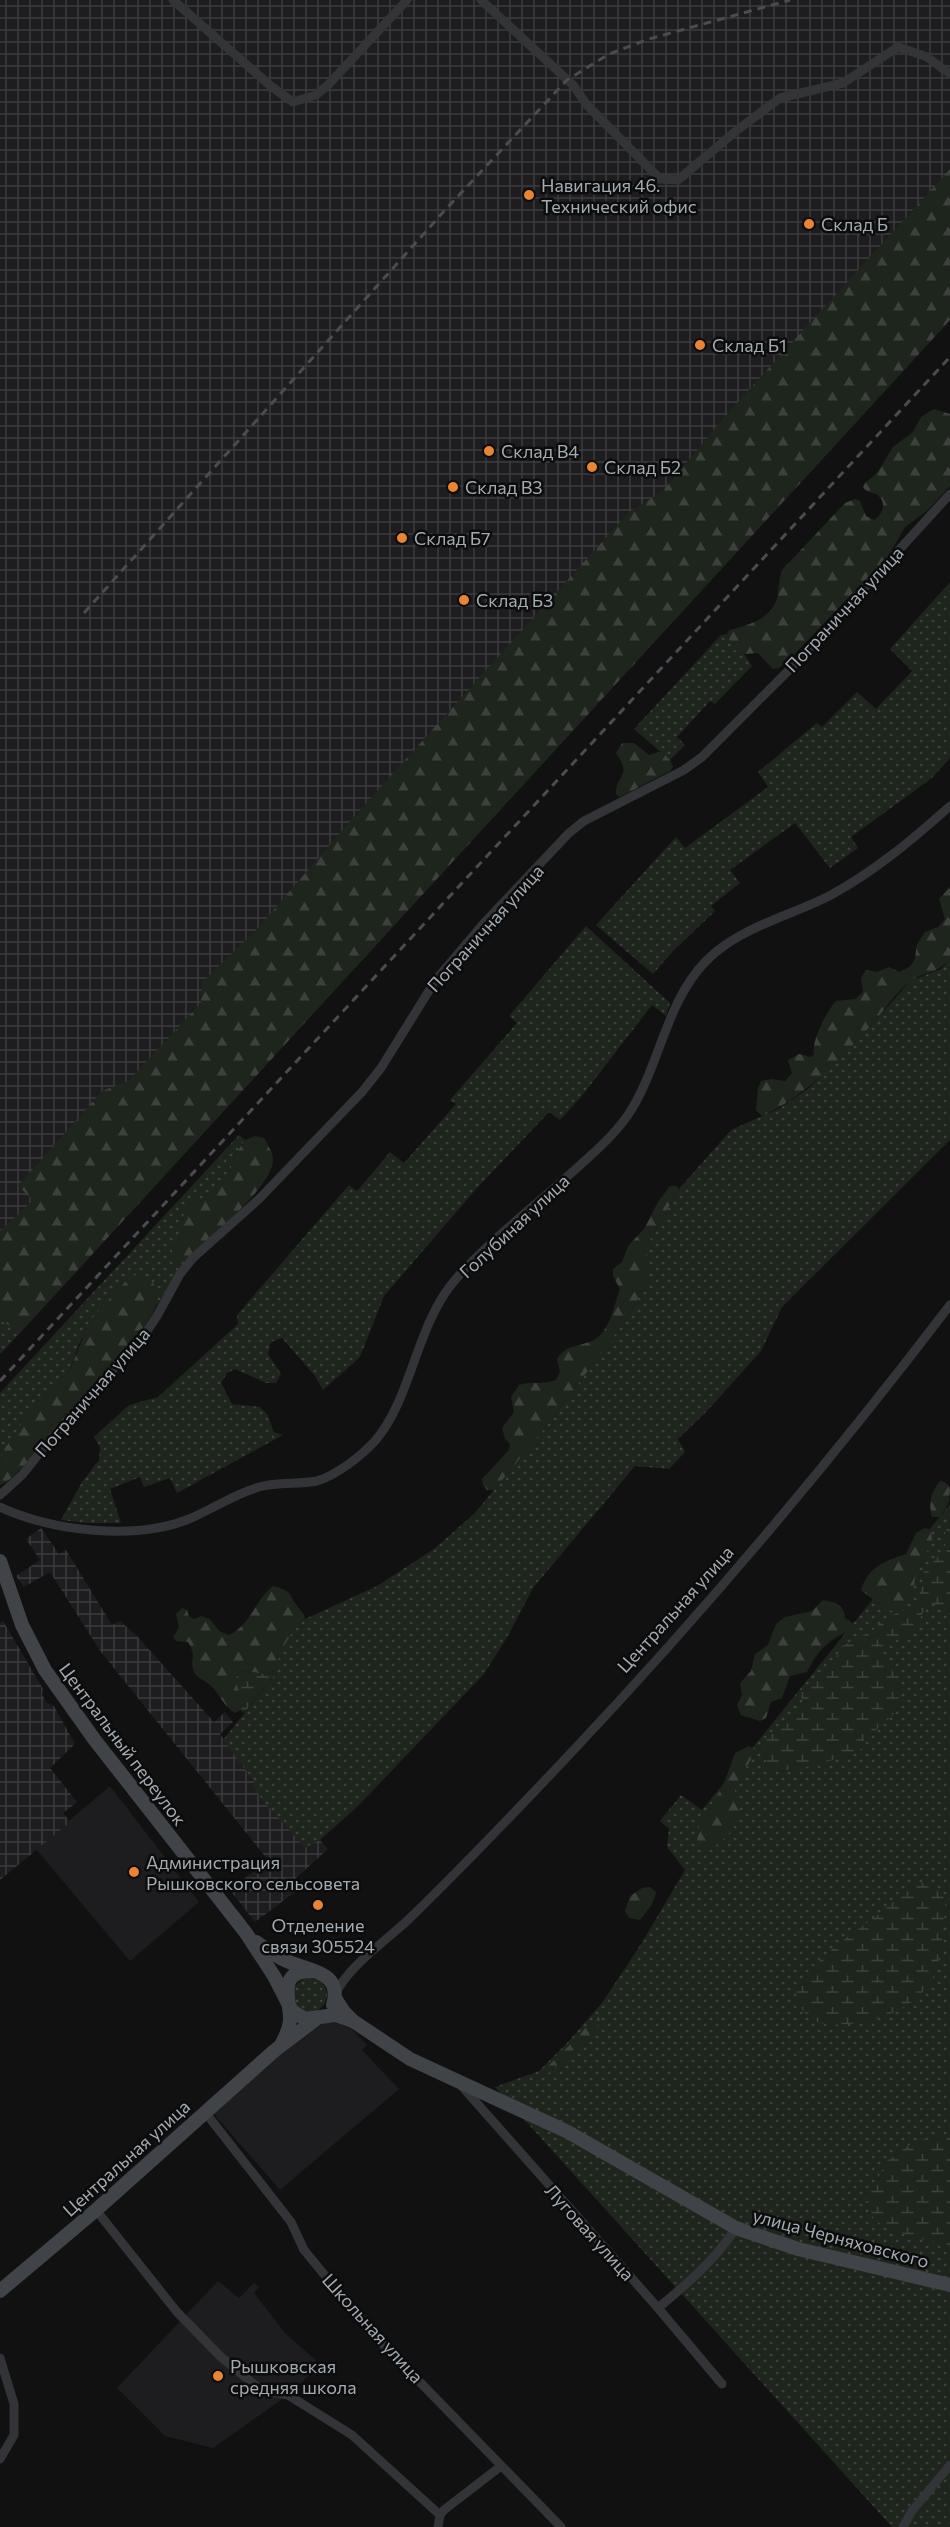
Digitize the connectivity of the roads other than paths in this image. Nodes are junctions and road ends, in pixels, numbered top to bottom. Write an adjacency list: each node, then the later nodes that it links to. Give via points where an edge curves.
1 (173, 0): 2 (street, via 293,102 316,95 328,86)
2 (407, 0)
3 (481, 0): 4 (street, via 573,85 587,105 660,179 678,180 780,98 843,83 898,47 927,57)
4 (950, 74)
5 (950, 494): 8 (street, Пограничная улица, via 795,664 702,757 576,826 513,892 435,981 362,1092 259,1199 194,1258 180,1274 145,1334)
6 (950, 806): 9 (street, Голубиная улица, via 892,855 834,893 745,934 708,958 692,976 676,1006 630,1112 612,1134 477,1257 445,1293 389,1420 374,1442 348,1463 317,1480 248,1490 189,1519 162,1527 65,1527)
7 (950, 1305): 14 (street, Центральная улица, via 864,1418 725,1582 570,1754)
8 (0, 1495)
9 (0, 1507)
10 (0, 1561): 11 (main road, Центральный переулок)
11 (4, 1593): 12 (main road, Центральный переулок, via 58,1690)
12 (246, 1933): 13 (main road, via 269,1951); 17 (main road)
13 (313, 1971): 15 (main road); 17 (main road, via 299,1973 292,1979 286,1992)
14 (351, 1974): 15 (street, via 338,1979); 16 (street, Центральная улица)
15 (327, 1976): 16 (main road)
16 (335, 1998): 18 (main road, via 331,2009); 19 (main road)
17 (287, 2002): 18 (main road, via 300,2017); 20 (main road, via 289,2028)
18 (316, 2019): 19 (main road, via 334,2015); 20 (main road)
19 (353, 2021): 21 (main road, улица Черняховского, via 410,2059)
20 (274, 2051): 22 (main road, Центральная улица)
21 (457, 2081): 24 (main road, улица Черняховского, via 568,2132); 27 (street, Луговая улица)
22 (205, 2112): 23 (main road, Центральная улица); 32 (street, Школьная улица, via 291,2222 304,2250 376,2337)
23 (96, 2211): 26 (main road, Центральная улица); 33 (street, via 177,2312 221,2357 261,2390 288,2395 352,2435)
24 (736, 2228): 25 (main road, улица Черняховского, via 798,2249); 27 (street, via 689,2282)
25 (950, 2285)
26 (0, 2291)
27 (658, 2308): 29 (street, Луговая улица)
28 (0, 2358): 30 (street, via 14,2404 14,2435)
29 (722, 2384)
30 (0, 2459)
31 (950, 2465): 36 (street)
32 (501, 2466): 33 (street); 35 (street, Школьная улица)
33 (440, 2515): 34 (street)
34 (438, 2527)
35 (561, 2527)
36 (903, 2527)

